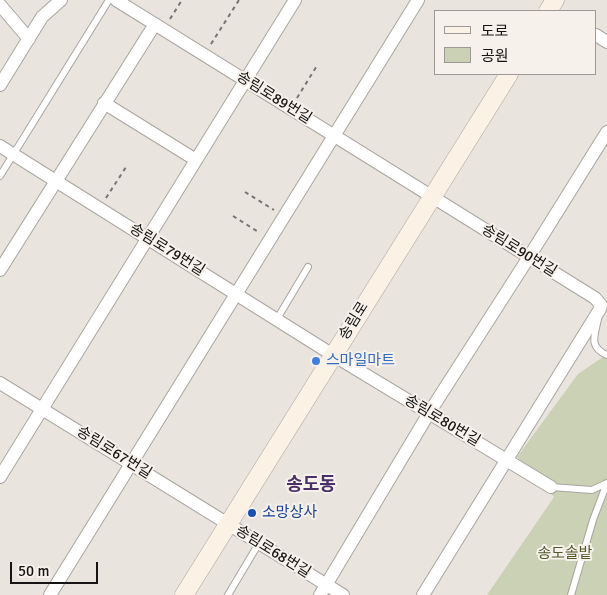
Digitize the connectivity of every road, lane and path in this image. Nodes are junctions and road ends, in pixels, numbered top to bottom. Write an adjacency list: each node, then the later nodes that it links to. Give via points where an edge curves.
1 (61, 0): 10 (street, via 42,17)
2 (109, 0): 21 (lane)
3 (116, 0): 9 (street, 송림로89번길)
4 (182, 0): 9 (path)
5 (239, 0): 11 (path)
6 (295, 0): 14 (street)
7 (418, 0): 19 (street)
8 (0, 5): 10 (street)
9 (159, 26): 11 (street, 송림로89번길); 16 (street)
10 (29, 39): 15 (street)
11 (204, 54): 14 (street, 송림로89번길)
12 (318, 64): 17 (path)
13 (507, 75): 27 (street, 송림로)
14 (245, 80): 17 (street, 송림로89번길); 22 (street)
15 (0, 85)
16 (104, 103): 22 (street); 25 (street)
17 (290, 108): 19 (street, 송림로89번길)
18 (607, 132): 33 (street)
19 (335, 136): 27 (street, 송림로89번길); 30 (street)
20 (0, 146): 21 (street, 송림로79번길)
21 (13, 154): 24 (lane); 25 (street, 송림로79번길)
22 (196, 160): 31 (street)
23 (126, 166): 28 (path)
24 (0, 176)
25 (55, 181): 28 (street, 송림로79번길); 35 (street)
26 (245, 192): 30 (path)
27 (432, 196): 33 (street, 송림로90번길); 39 (street, 송림로)
28 (100, 208): 31 (street, 송림로79번길)
29 (233, 216): 32 (path)
30 (285, 217): 32 (street)
31 (148, 238): 36 (street, 송림로79번길); 42 (street)
32 (271, 239): 36 (street)
33 (530, 257): 37 (street, 송림로90번길, via 595,298 601,305); 43 (street)
34 (308, 267): 38 (lane)
35 (0, 270)
36 (237, 294): 38 (street, 송림로79번길); 45 (street)
37 (600, 309): 40 (lane, via 594,341 595,347); 44 (street)
38 (277, 319): 39 (street, 송림로79번길)
39 (333, 355): 43 (street, 송림로80번길); 49 (street, 송림로)
40 (607, 355)
41 (0, 383): 42 (street, 송림로67번길)
42 (43, 409): 45 (street, 송림로67번길); 46 (street)
43 (429, 413): 44 (street, 송림로80번길); 51 (street)
44 (507, 460): 48 (street, 송림로80번길); 56 (street)
45 (131, 464): 49 (street, 송림로67번길); 52 (street)
46 (0, 477)
47 (607, 483): 48 (lane, via 592,490); 57 (lane)
48 (551, 487)
49 (228, 524): 50 (street, 송림로68번길); 53 (street, 송림로)
50 (259, 543): 51 (street, 송림로68번길); 54 (lane)
51 (323, 590): 55 (street, 송림로68번길)
52 (50, 595)
53 (184, 595)
54 (228, 595)
55 (343, 595)
56 (423, 595)
57 (571, 595)

